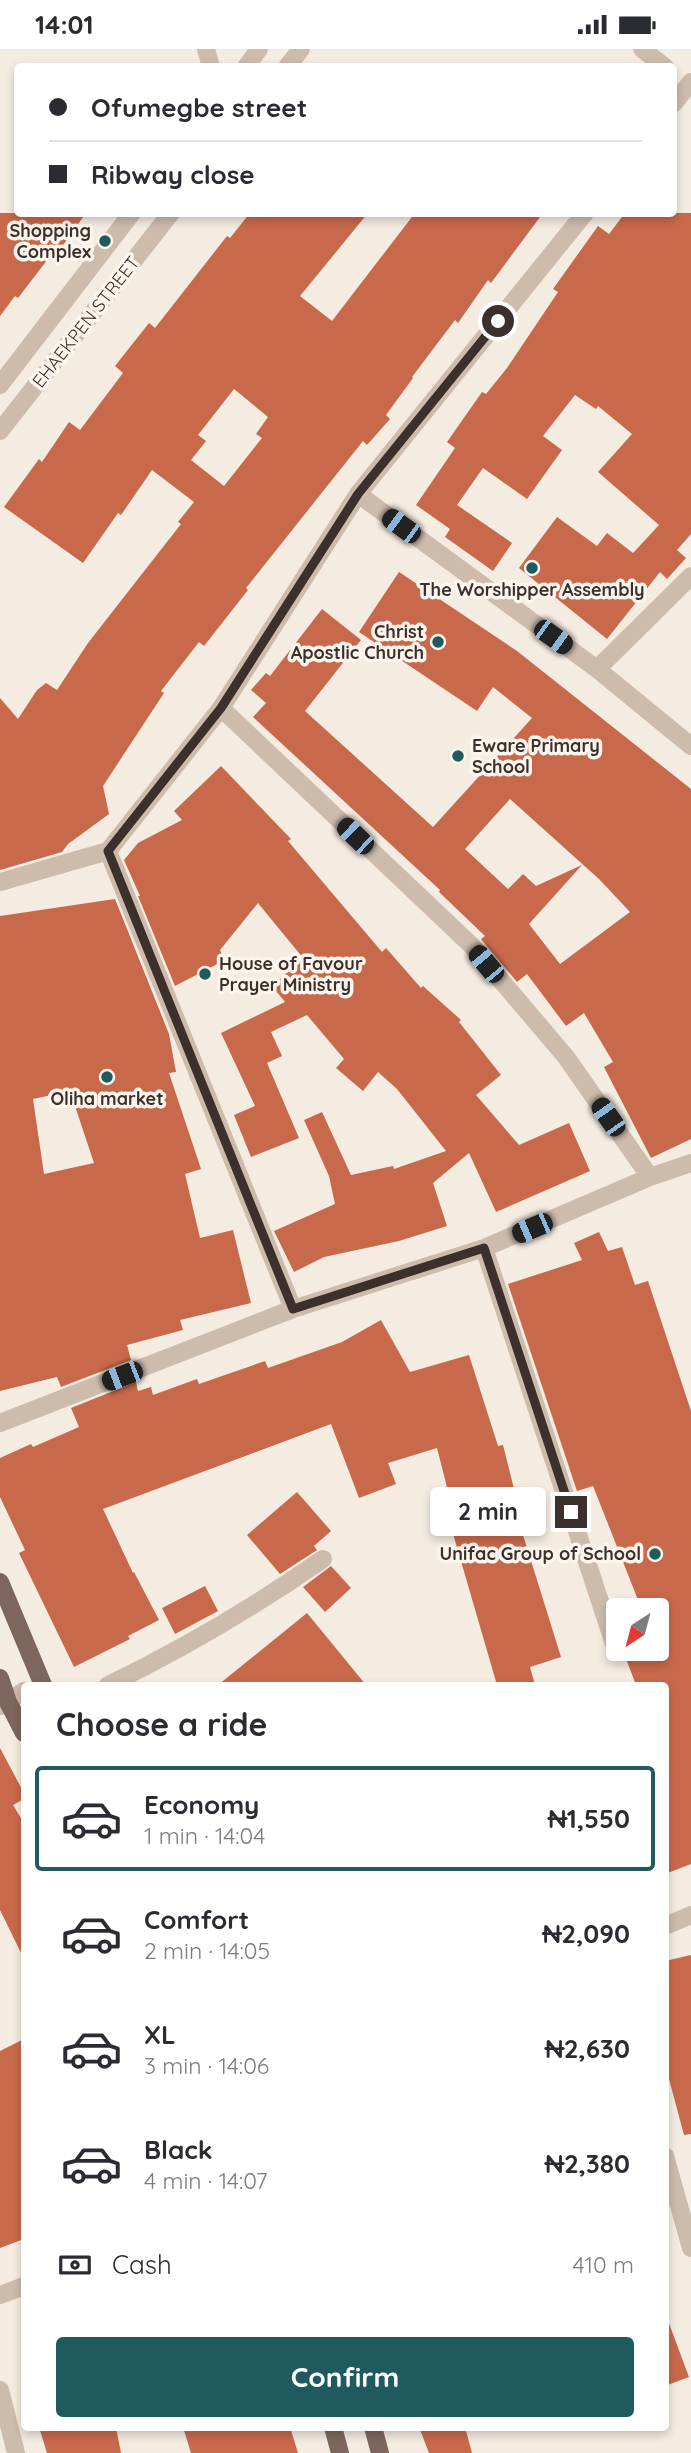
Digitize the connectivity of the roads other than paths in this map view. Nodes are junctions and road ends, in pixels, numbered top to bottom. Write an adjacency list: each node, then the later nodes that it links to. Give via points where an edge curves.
1 (301, 49): 3 (street)
2 (642, 49): 4 (street)
3 (290, 63)
4 (660, 63)
5 (690, 84): 6 (street)
6 (677, 99)
7 (129, 217): 10 (street, EHAEKPEN STREET)
8 (168, 217): 11 (street, EHAEKPEN STREET)
9 (582, 217): 12 (street)
10 (0, 384)
11 (0, 431)
12 (358, 494): 14 (street); 15 (street)
13 (691, 576): 14 (street)
14 (597, 669): 16 (street)
15 (221, 708): 17 (street); 20 (street, via 471,946 566,1057)
16 (691, 745)
17 (108, 851): 18 (street); 22 (street)
18 (0, 882)
19 (691, 1163): 20 (street)
20 (650, 1177): 21 (street)
21 (484, 1248): 22 (street); 26 (street)
22 (293, 1309): 23 (street)
23 (0, 1423)
24 (323, 1559): 29 (street, via 168,1656)
25 (0, 1582): 28 (main road)
26 (606, 1620)
27 (0, 1678): 31 (main road)
28 (38, 1682)
29 (114, 1682)
30 (21, 1693): 31 (street)
31 (4, 1704): 32 (main road)
32 (21, 1729)
33 (691, 1915): 34 (street)
34 (669, 1924)
35 (669, 2170): 36 (street)
36 (691, 2248)
37 (21, 2286): 38 (street)
38 (0, 2295)
39 (0, 2390): 42 (street)
40 (334, 2431): 43 (main road)
41 (374, 2431): 44 (main road)
42 (16, 2453)
43 (340, 2453)
44 (380, 2453)

